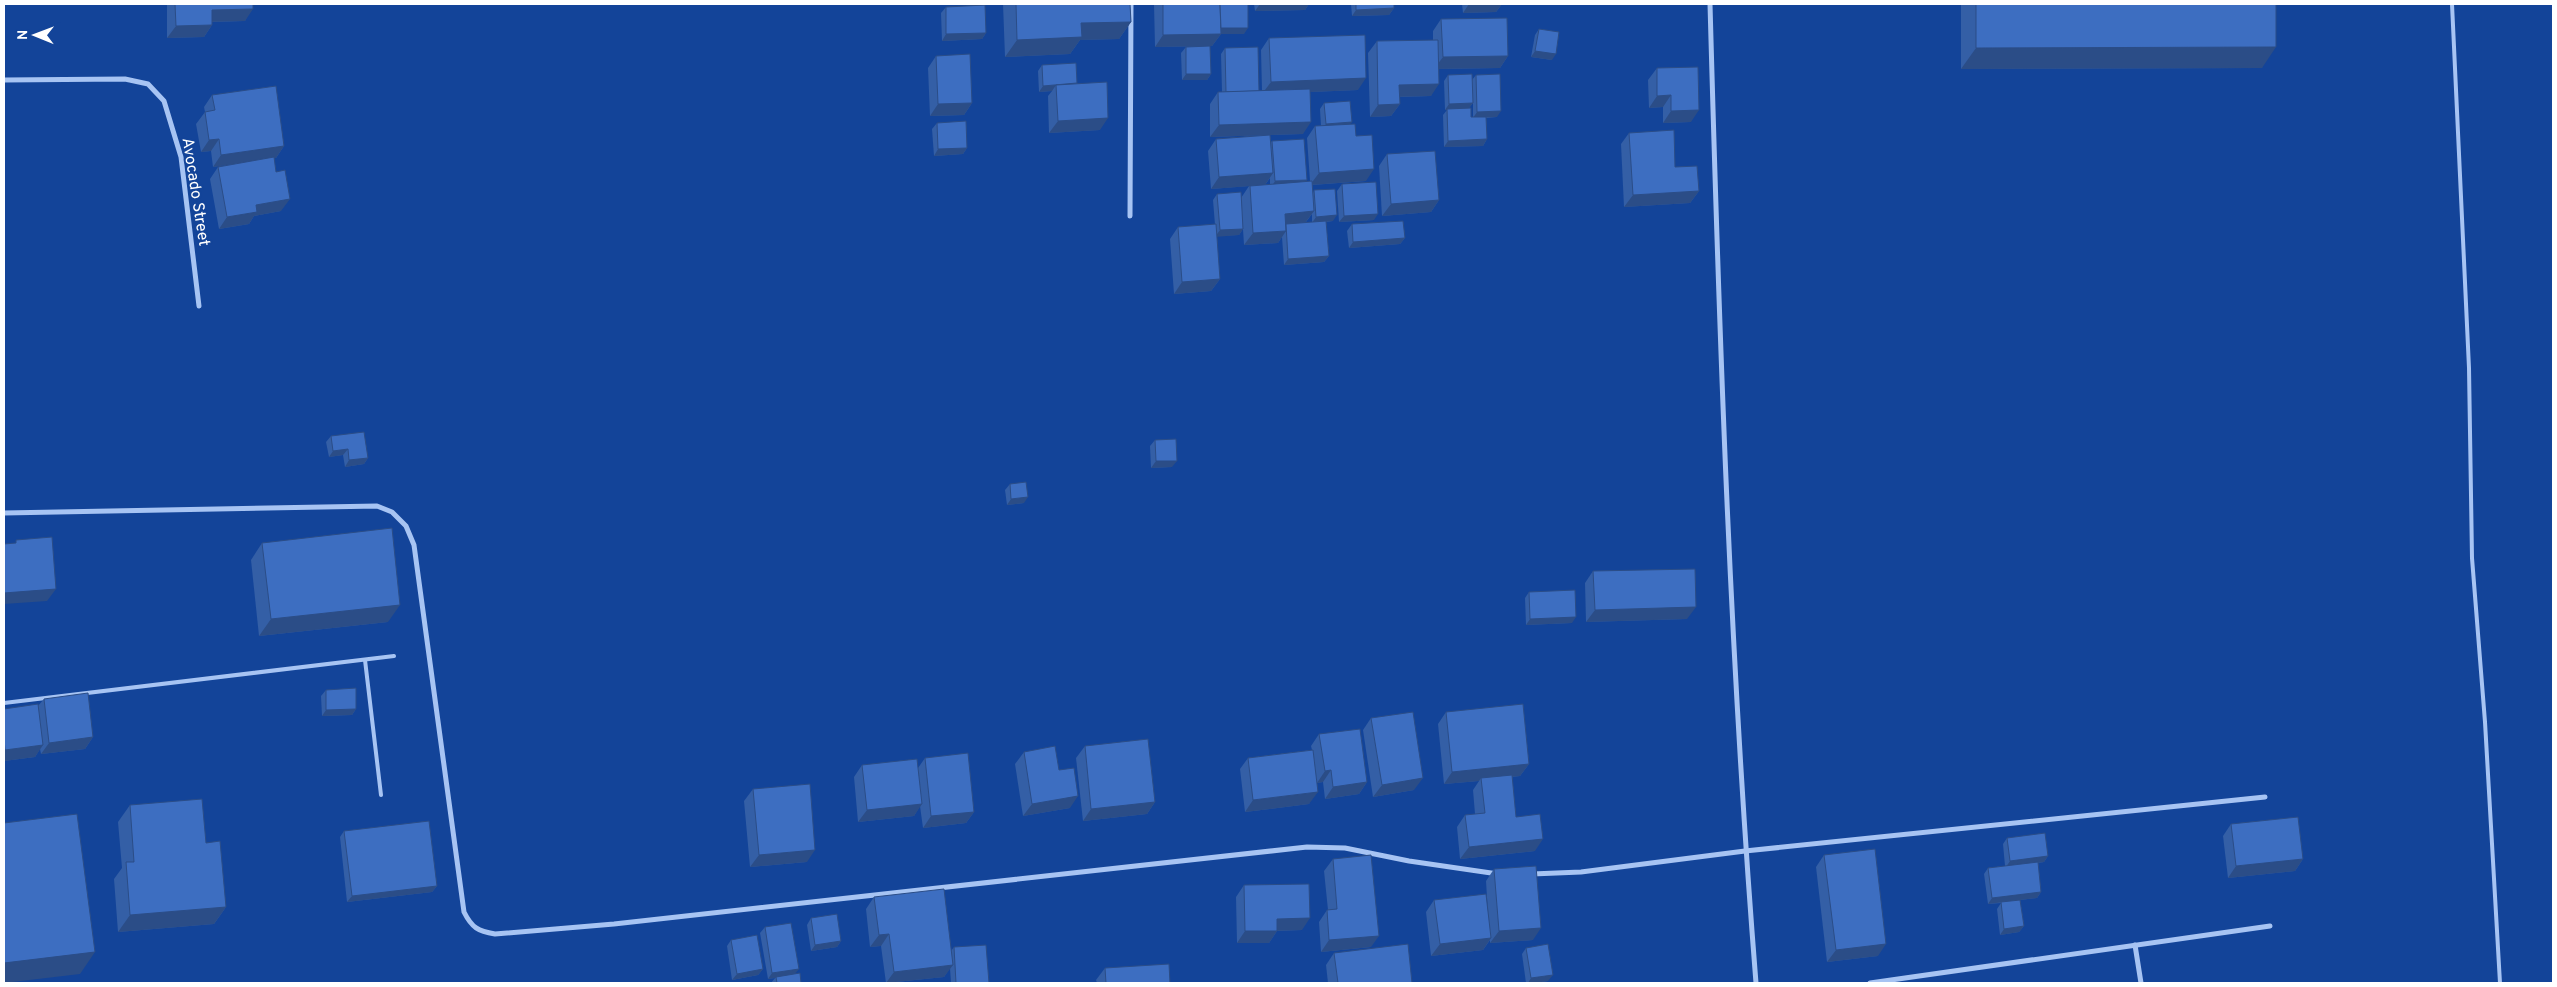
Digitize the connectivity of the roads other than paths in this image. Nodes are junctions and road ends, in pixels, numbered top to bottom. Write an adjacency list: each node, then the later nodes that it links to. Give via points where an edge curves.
1 (1131, 4): 5 (street)
2 (1710, 4): 13 (street, via 1718,305)
3 (2452, 4): 22 (lane, via 2469,368 2472,558 2486,722)
4 (4, 80): 6 (street, Avocado Street, via 125,79 148,84 164,101 181,157)
5 (1130, 216)
6 (199, 306)
7 (4, 513): 14 (street, via 341,505 377,506 392,512 406,526 414,545 464,912 471,925 480,931 495,934 614,924 1308,847 1345,848 1409,862)
8 (394, 656): 9 (lane)
9 (365, 660): 10 (lane); 11 (lane)
10 (4, 703)
11 (382, 795)
12 (2265, 798): 13 (street)
13 (1745, 851): 15 (street, via 1581,872); 19 (street)
14 (1504, 874)
15 (1524, 874)
16 (2270, 926): 17 (street)
17 (2135, 945): 18 (street); 21 (street)
18 (1910, 980): 20 (street)
19 (1756, 983)
20 (1870, 983)
21 (2141, 983)
22 (2500, 983)

